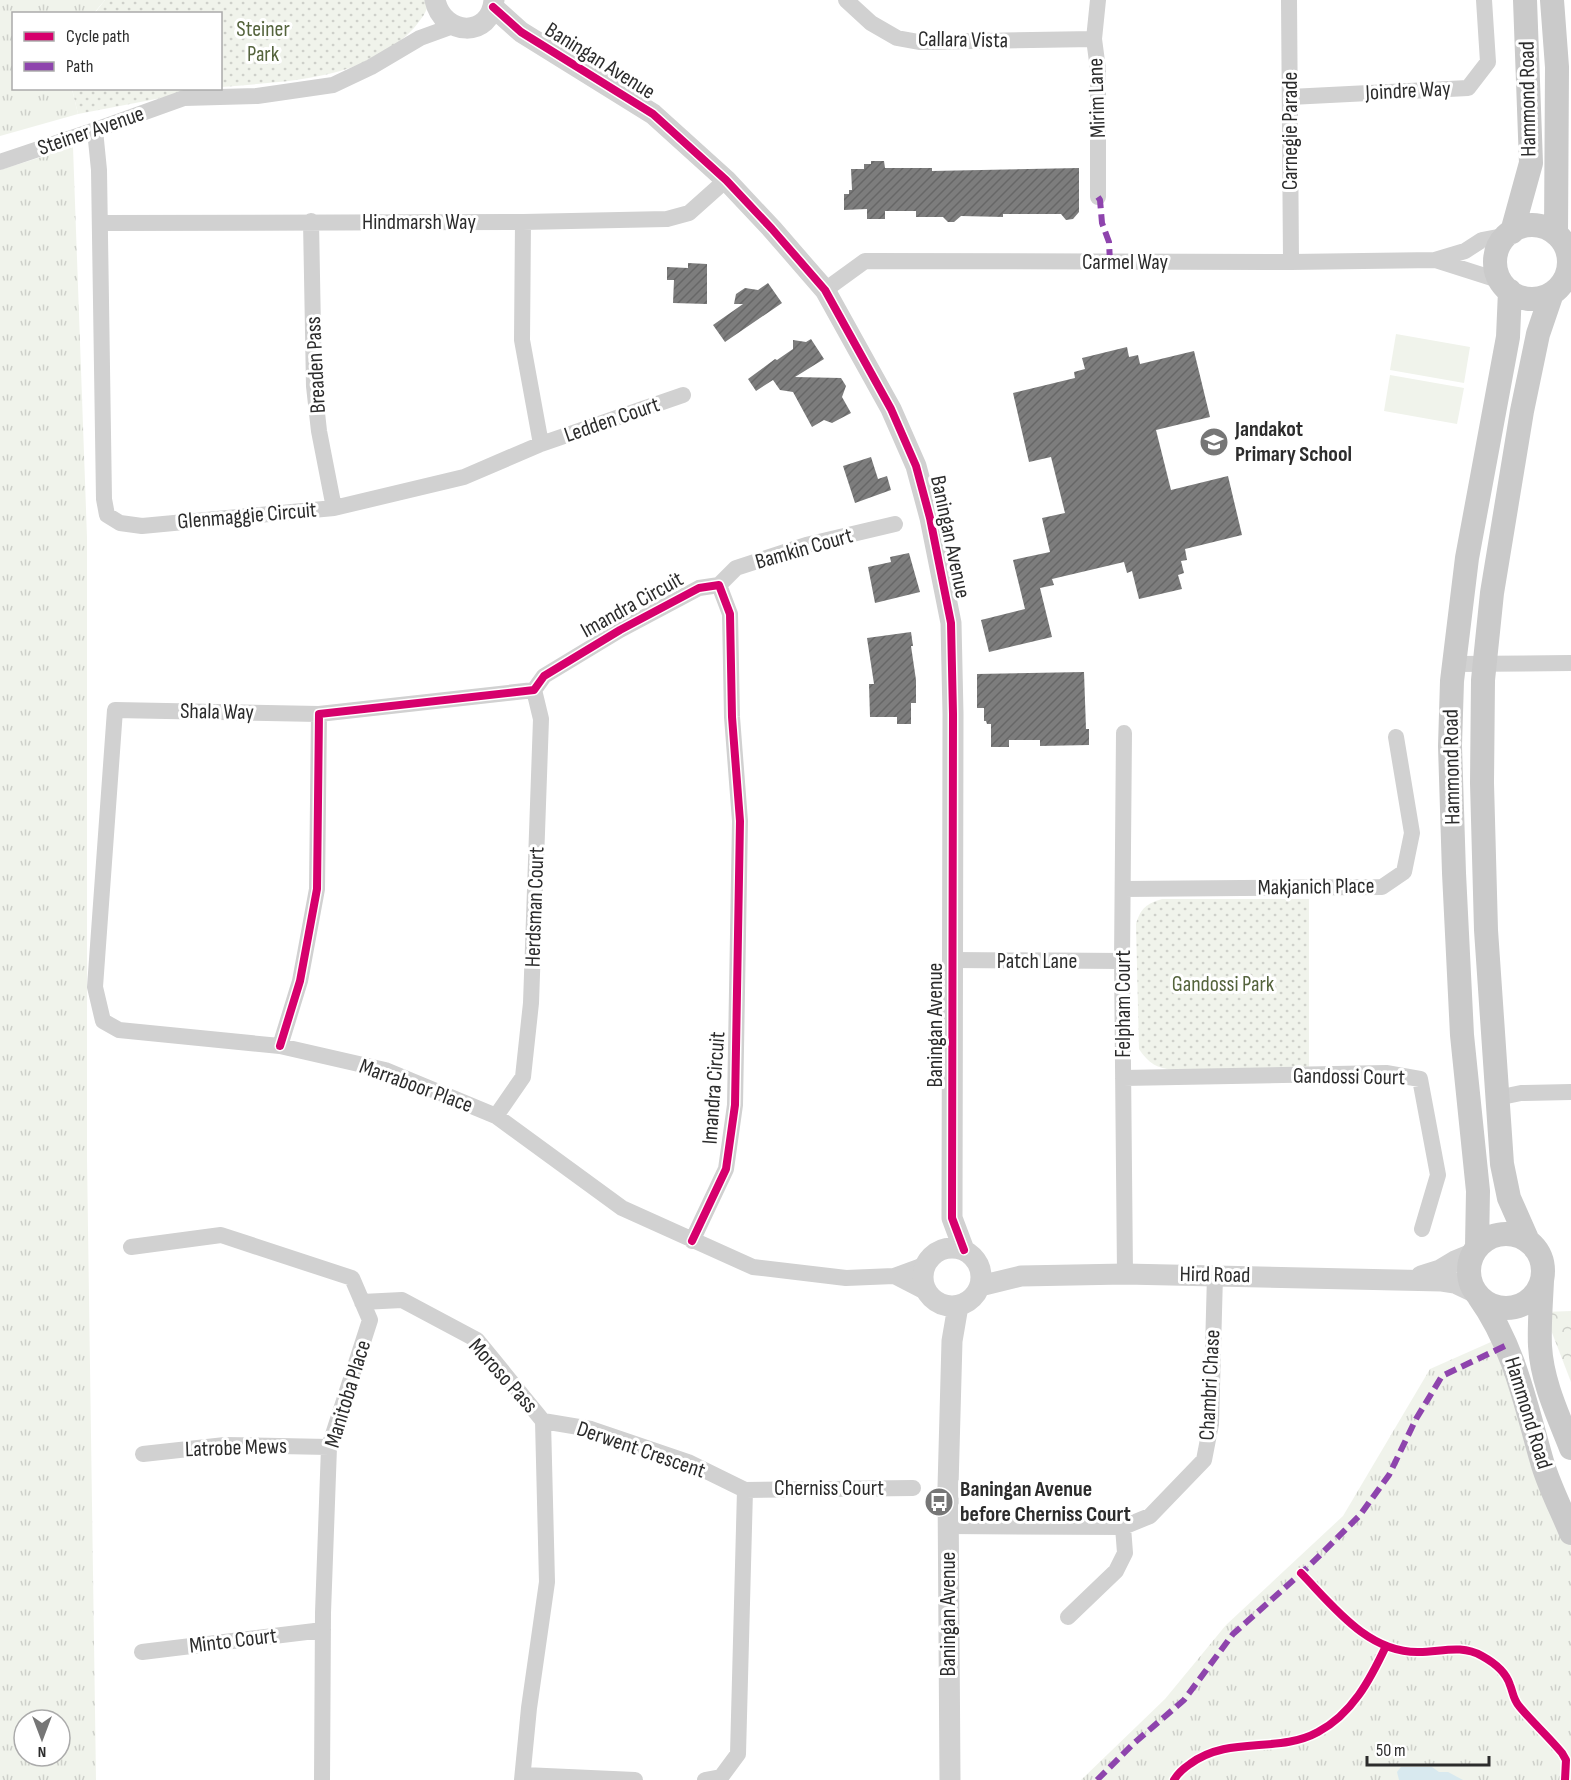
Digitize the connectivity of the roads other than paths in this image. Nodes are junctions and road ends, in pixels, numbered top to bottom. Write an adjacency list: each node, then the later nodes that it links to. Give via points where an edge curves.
1 (846, 0): 11 (street, Callara Vista, via 871,23 897,38 919,42)
2 (1098, 0): 11 (street, Mirim Lane)
3 (1289, 0): 12 (street, Carnegie Parade)
4 (1484, 0): 12 (street, Joindre Way, via 1488,62 1467,88)
5 (1526, 0): 20 (main road, Hammond Road, via 1531,163)
6 (1552, 0): 21 (main road, Hammond Road)
7 (436, 5): 9 (street, via 443,19); 10 (street, Steiner Avenue)
8 (490, 10): 9 (street, via 473,27); 15 (street, Baningan Avenue, via 652,114)
9 (453, 26): 10 (street, Steiner Avenue)
10 (420, 38): 13 (street, Steiner Avenue, via 333,85 257,96 184,98)
11 (1094, 39): 16 (street, Mirim Lane, via 1098,69)
12 (1290, 97): 23 (street, Carnegie Parade)
13 (95, 130): 14 (street, Steiner Avenue); 19 (street, Glenmaggie Circuit)
14 (0, 162)
15 (726, 180): 18 (street, Hindmarsh Way, via 689,213 667,219); 26 (street, Baningan Avenue)
16 (1098, 197)
17 (311, 221): 18 (street, Hindmarsh Way); 19 (street, Hindmarsh Way); 29 (street, Breaden Pass, via 314,386)
18 (524, 222): 28 (street, via 522,340)
19 (100, 223): 29 (street, Glenmaggie Circuit, via 107,515 120,523 142,526)
20 (1510, 233): 21 (main road, via 1534,225); 22 (street, Carmel Way); 24 (main road, via 1496,256 1496,268)
21 (1563, 240): 25 (main road, via 1568,270)
22 (1435, 260): 23 (street, Carmel Way); 24 (street, Carmel Way)
23 (1291, 262): 26 (street, Carmel Way, via 865,261)
24 (1505, 286): 25 (main road, via 1520,297 1531,299); 34 (main road, Hammond Road, via 1508,337 1467,558)
25 (1561, 288): 32 (main road, Hammond Road, via 1538,334 1522,411 1492,592)
26 (825, 290): 41 (street, Baningan Avenue, via 891,409 916,466 951,623)
27 (682, 395): 28 (street, Ledden Court)
28 (541, 444): 29 (street, Glenmaggie Circuit, via 464,477)
29 (334, 508)
30 (895, 524): 31 (street, Bamkin Court, via 806,545 736,568)
31 (719, 585): 35 (street, Imandra Circuit, via 699,588 620,630 544,676); 50 (street, Imandra Circuit, via 730,614 740,821 735,1105 726,1169)
32 (1485, 663): 33 (street); 34 (street); 46 (main road, Hammond Road, via 1482,805)
33 (1571, 663)
34 (1454, 664): 53 (main road, Hammond Road, via 1450,746 1454,873 1462,1035 1478,1191)
35 (534, 690): 37 (street); 47 (street, Herdsman Court, via 541,719 531,1003 524,1077)
36 (115, 710): 37 (street, Shala Way); 43 (street, Marraboor Place, via 95,987 103,1021 119,1030)
37 (319, 714): 43 (street, via 317,890 300,981)
38 (1124, 734): 40 (street, Felpham Court)
39 (1396, 738): 40 (street, Makjanich Place, via 1412,833 1404,873 1382,887)
40 (1123, 890): 42 (street, Felpham Court)
41 (953, 960): 42 (street, Patch Lane); 48 (street, Baningan Avenue)
42 (1122, 961): 44 (street, Felpham Court)
43 (280, 1046): 47 (street, Marraboor Place, via 385,1070)
44 (1123, 1078): 49 (street, Gandossi Court, via 1386,1073 1420,1079 1438,1175); 56 (street, Felpham Court)
45 (1571, 1092): 46 (street, via 1521,1093)
46 (1497, 1098): 51 (main road, Hammond Road, via 1509,1198)
47 (496, 1116): 50 (street, Marraboor Place, via 622,1208)
48 (952, 1218): 54 (street, Baningan Avenue); 55 (street, Baningan Avenue)
49 (1422, 1229)
50 (692, 1241): 58 (street, Marraboor Place, via 753,1267 846,1278)
51 (1528, 1241): 53 (main road, via 1518,1236 1496,1235); 61 (main road, via 1541,1259)
52 (131, 1247): 65 (street, Manitoba Place, via 221,1235 352,1278)
53 (1475, 1250): 60 (street, Hird Road, via 1440,1270); 63 (main road, via 1468,1274)
54 (931, 1258): 55 (street, via 954,1248); 58 (street, Marraboor Place); 64 (street, via 922,1275)
55 (971, 1258): 59 (street, Hird Road); 62 (street, via 981,1276)
56 (1125, 1274): 57 (street, Hird Road); 59 (street, Hird Road)
57 (1215, 1275): 60 (street, Hird Road); 73 (street, Chambri Chase, via 1211,1424 1204,1460 1150,1516)
58 (894, 1276): 64 (street, Marraboor Place)
59 (1021, 1276): 62 (street, Hird Road)
60 (1409, 1280): 63 (street, Hird Road, via 1455,1283)
61 (1542, 1281): 63 (main road, via 1532,1298 1515,1307 1496,1307); 68 (main road, Hammond Road, via 1542,1363)
62 (980, 1286): 64 (street, via 968,1303)
63 (1477, 1295): 74 (main road, Hammond Road, via 1498,1325 1511,1356 1544,1467)
64 (941, 1301): 72 (street, Baningan Avenue, via 952,1341)
65 (362, 1302): 66 (street, Moroso Pass, via 402,1300 477,1340); 67 (street, Manitoba Place, via 370,1320)
66 (543, 1421): 71 (street, Derwent Crescent, via 602,1433 688,1462); 78 (street, Derwent Crescent, via 547,1581)
67 (329, 1447): 69 (street, Latrobe Mews, via 225,1445); 76 (street, Manitoba Place)
68 (1571, 1448)
69 (143, 1454)
70 (913, 1488): 71 (street, Cherniss Court)
71 (746, 1490): 81 (street, via 738,1754 720,1777)
72 (948, 1526): 73 (street, Chambri Chase); 82 (street, Baningan Avenue)
73 (1123, 1527): 75 (street, via 1125,1553 1116,1571)
74 (1571, 1533)
75 (1068, 1617)
76 (323, 1630): 77 (street, Minto Court); 79 (street, Manitoba Place)
77 (142, 1652)
78 (523, 1777): 80 (street, Derwent Crescent)
79 (322, 1780)
80 (635, 1780)
81 (705, 1780)
82 (950, 1780)

